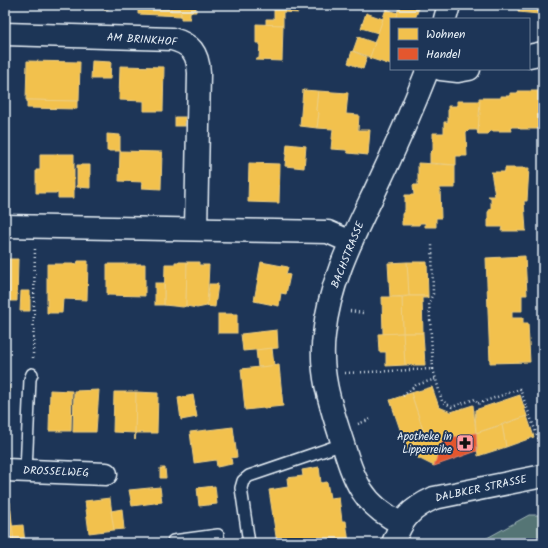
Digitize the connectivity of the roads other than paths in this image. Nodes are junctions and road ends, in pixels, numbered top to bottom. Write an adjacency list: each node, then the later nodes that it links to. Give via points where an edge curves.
1 (449, 5): 2 (street)
2 (445, 18)
3 (5, 34): 10 (street, AM BRINKHOF, via 172,39 184,42 195,53 199,73)
4 (543, 53): 5 (street)
5 (530, 56)
6 (428, 70): 11 (street, BACHSTRASSE, via 407,122)
7 (450, 70): 8 (street)
8 (464, 70)
9 (5, 226): 10 (street)
10 (196, 229): 11 (street, via 328,232)
11 (351, 242): 13 (street, BACHSTRASSE, via 337,274 323,336 327,392)
12 (32, 374): 14 (lane)
13 (343, 444): 17 (street, BACHSTRASSE, via 365,498 389,518); 20 (lane, via 249,476 243,481 241,488)
14 (15, 470): 15 (street, DROSSELWEG)
15 (106, 474)
16 (543, 476): 17 (street, DALBKER STRASSE, via 434,498 409,513)
17 (401, 523): 21 (street, DALBKER STRASSE)
18 (174, 543): 19 (lane, via 218,535)
19 (219, 543)
20 (249, 543)
21 (393, 543)

